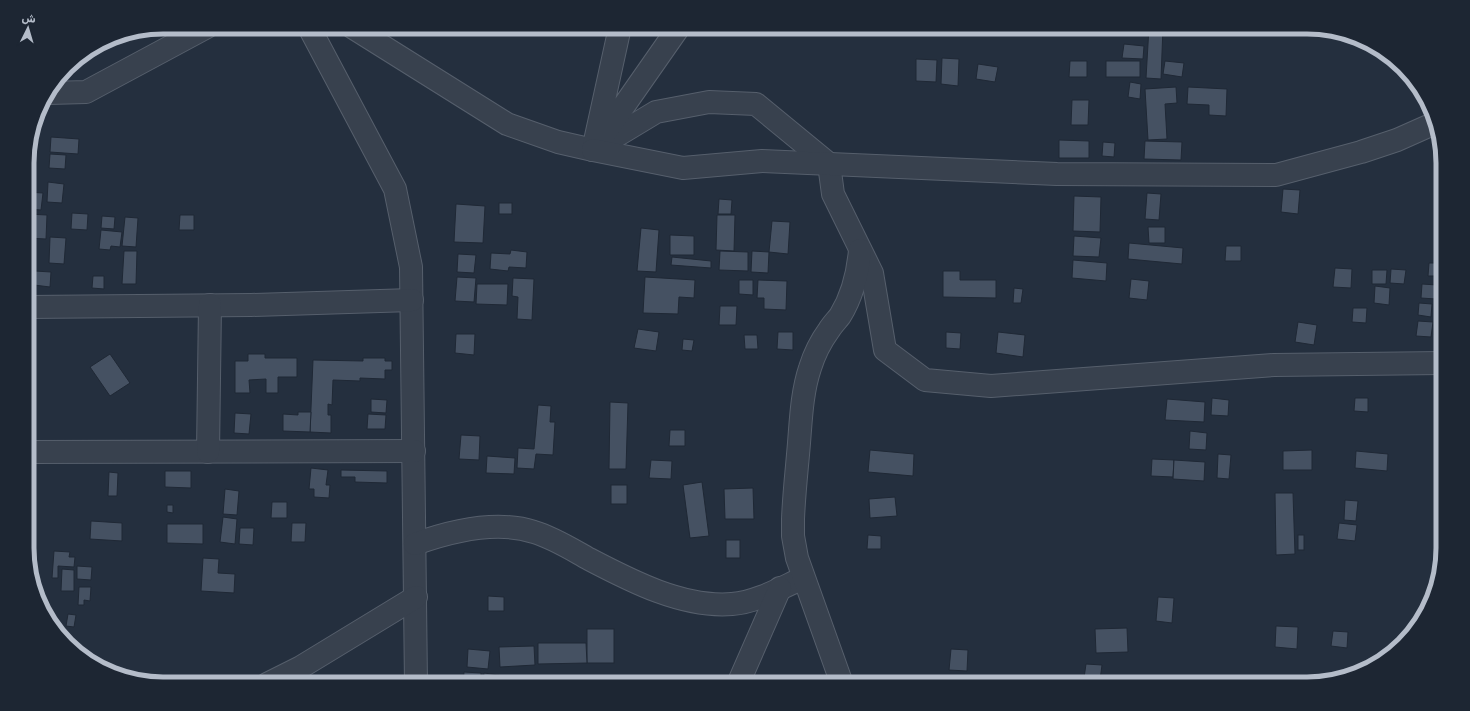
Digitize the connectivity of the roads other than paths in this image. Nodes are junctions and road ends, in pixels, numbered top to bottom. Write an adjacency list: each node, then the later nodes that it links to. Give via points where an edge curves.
1 (194, 34): 6 (street, via 86,92)
2 (313, 34): 11 (street, via 395,189 411,267)
3 (363, 34): 8 (street, via 507,124 558,142)
4 (618, 34): 8 (street)
5 (674, 34): 8 (street)
6 (55, 93)
7 (1431, 125): 9 (street, via 1361,152 1276,175 1057,174)
8 (593, 150): 9 (street, via 683,168 762,161); 9 (street, via 656,112 709,102 756,104)
9 (829, 164): 10 (street, via 833,194)
10 (860, 250): 14 (street, via 872,273 885,350 925,380 991,386 1274,365); 19 (street, via 855,284 843,311 818,348 810,367 801,409 793,536)
11 (412, 300): 12 (street); 15 (street)
12 (210, 305): 13 (street); 17 (street)
13 (34, 307)
14 (1436, 363)
15 (414, 451): 17 (street); 18 (street)
16 (34, 452): 17 (street)
17 (208, 452)
18 (415, 544): 20 (street, via 455,532 496,528 517,529 552,539 629,580 666,594 701,603 733,604); 21 (street)
19 (803, 578): 20 (street); 25 (street)
20 (780, 588): 24 (street)
21 (416, 597): 22 (street); 23 (street)
22 (282, 677)
23 (416, 677)
24 (741, 677)
25 (839, 677)

